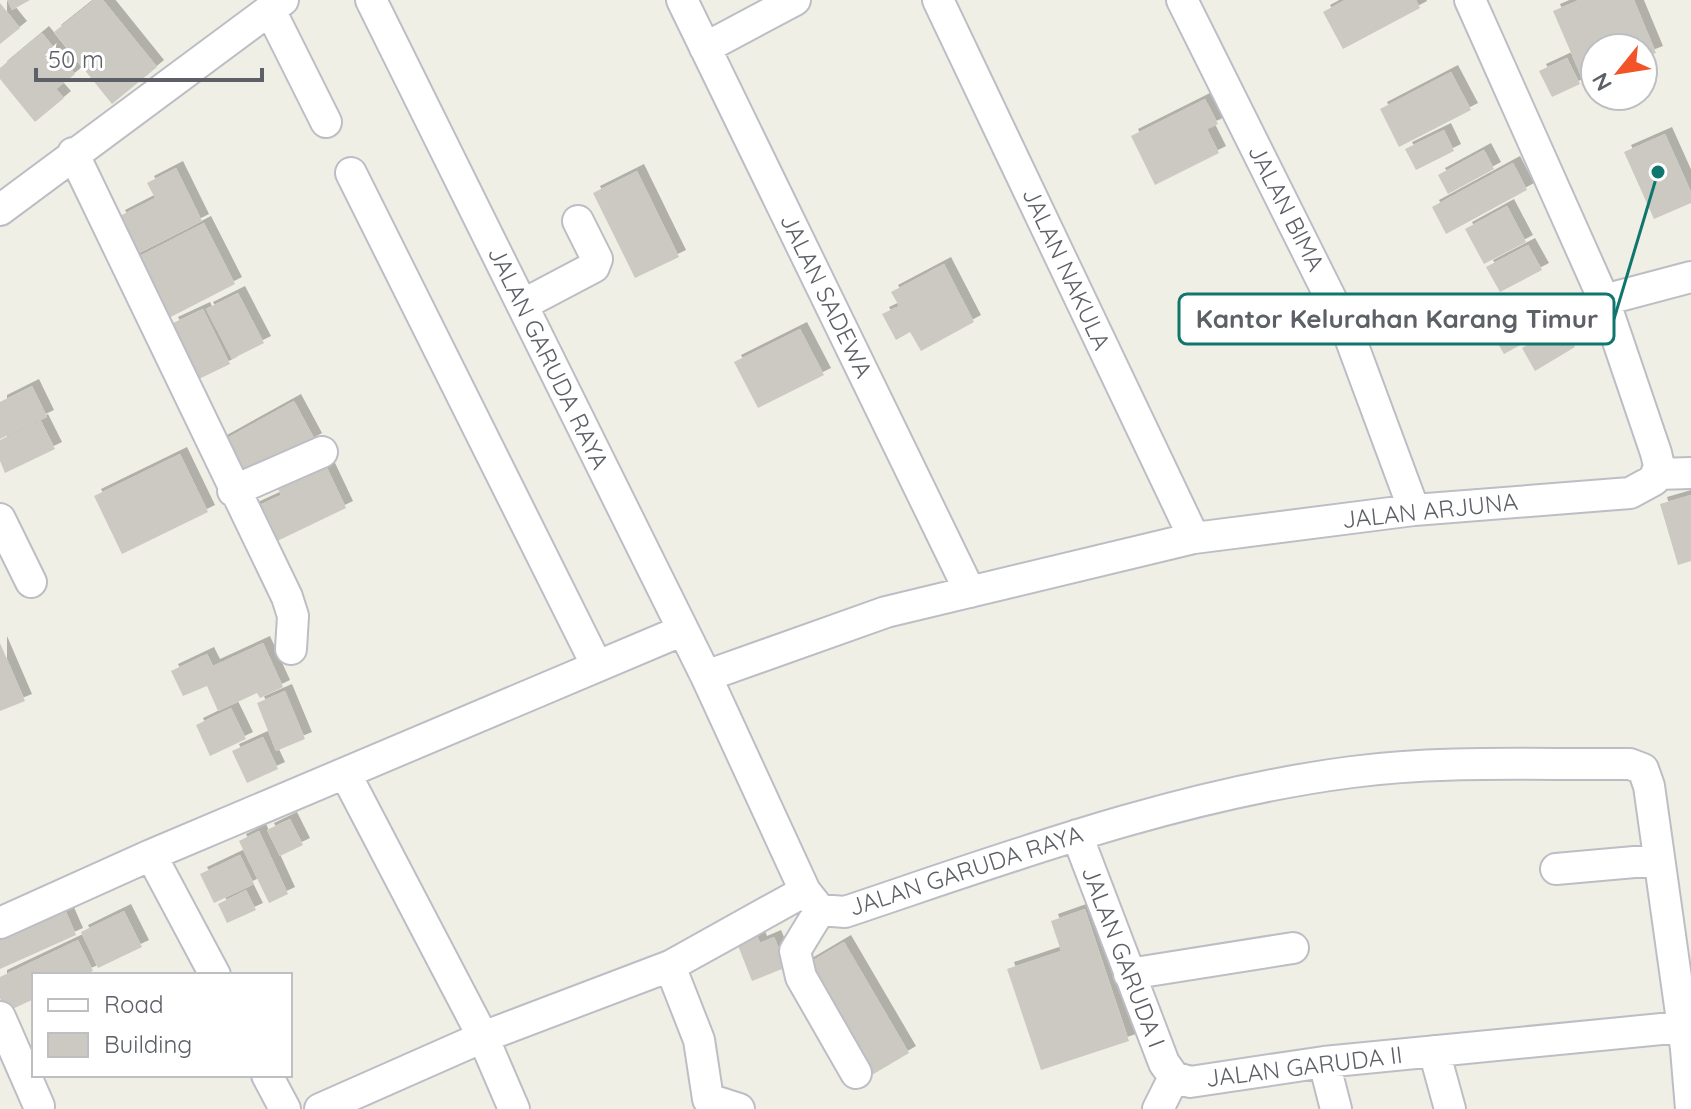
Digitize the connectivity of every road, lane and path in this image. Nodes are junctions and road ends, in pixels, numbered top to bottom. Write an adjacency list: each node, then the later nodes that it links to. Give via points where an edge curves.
1 (371, 0): 16 (street, JALAN GARUDA RAYA)
2 (682, 0): 8 (street, JALAN SADEWA)
3 (795, 0): 8 (street)
4 (938, 0): 23 (street, JALAN NAKULA)
5 (1182, 0): 21 (street, JALAN BIMA, via 1349,335)
6 (1471, 0): 15 (street)
7 (277, 5): 9 (street); 10 (street)
8 (705, 48): 25 (street, JALAN SADEWA)
9 (326, 122)
10 (73, 153): 12 (street); 20 (street)
11 (351, 173): 28 (street)
12 (0, 210)
13 (578, 221): 16 (street, via 597,259 594,267)
14 (1691, 277): 15 (street)
15 (1604, 300): 19 (street, via 1656,453)
16 (522, 305): 26 (street, JALAN GARUDA RAYA)
17 (322, 452): 20 (street)
18 (1691, 473): 19 (street)
19 (1657, 474): 21 (street, JALAN ARJUNA, via 1630,493)
20 (233, 491): 27 (street, via 287,597 293,616)
21 (1414, 510): 23 (street, JALAN ARJUNA)
22 (0, 519): 24 (street)
23 (1194, 538): 25 (street, JALAN ARJUNA)
24 (31, 582)
25 (970, 592): 29 (street, JALAN ARJUNA, via 886,612)
26 (681, 631): 28 (street); 29 (street, JALAN GARUDA RAYA)
27 (291, 649)
28 (597, 666): 30 (street)
29 (706, 676): 35 (street, JALAN GARUDA RAYA)
30 (345, 773): 32 (street); 42 (street)
31 (1077, 835): 33 (street, JALAN GARUDA RAYA, via 1276,785 1351,772 1630,764 1647,777); 35 (street, JALAN GARUDA RAYA, via 845,912); 40 (street, JALAN GARUDA I)
32 (151, 855): 36 (street); 39 (street)
33 (1657, 860): 34 (street); 43 (street, JALAN GARUDA RAYA)
34 (1556, 869)
35 (812, 900): 38 (street); 46 (street, via 795,951 801,977)
36 (0, 923)
37 (1293, 948): 40 (street)
38 (670, 966): 42 (street); 53 (street, via 699,1040 708,1099)
39 (214, 973)
40 (1129, 974): 48 (street, JALAN GARUDA I)
41 (0, 1017): 49 (street)
42 (483, 1037): 51 (street); 52 (street)
43 (1686, 1042): 44 (street, JALAN GARUDA II); 57 (street)
44 (1434, 1051): 45 (street, JALAN GARUDA II); 56 (street, JALAN GARUDA II)
45 (1324, 1062): 48 (street, JALAN GARUDA II, via 1190,1082); 55 (street)
46 (856, 1073)
47 (268, 1077): 50 (street)
48 (1174, 1077): 54 (street)
49 (39, 1106)
50 (285, 1109)
51 (320, 1109)
52 (514, 1109)
53 (739, 1109)
54 (1158, 1109)
55 (1336, 1109)
56 (1450, 1109)
57 (1691, 1109)

